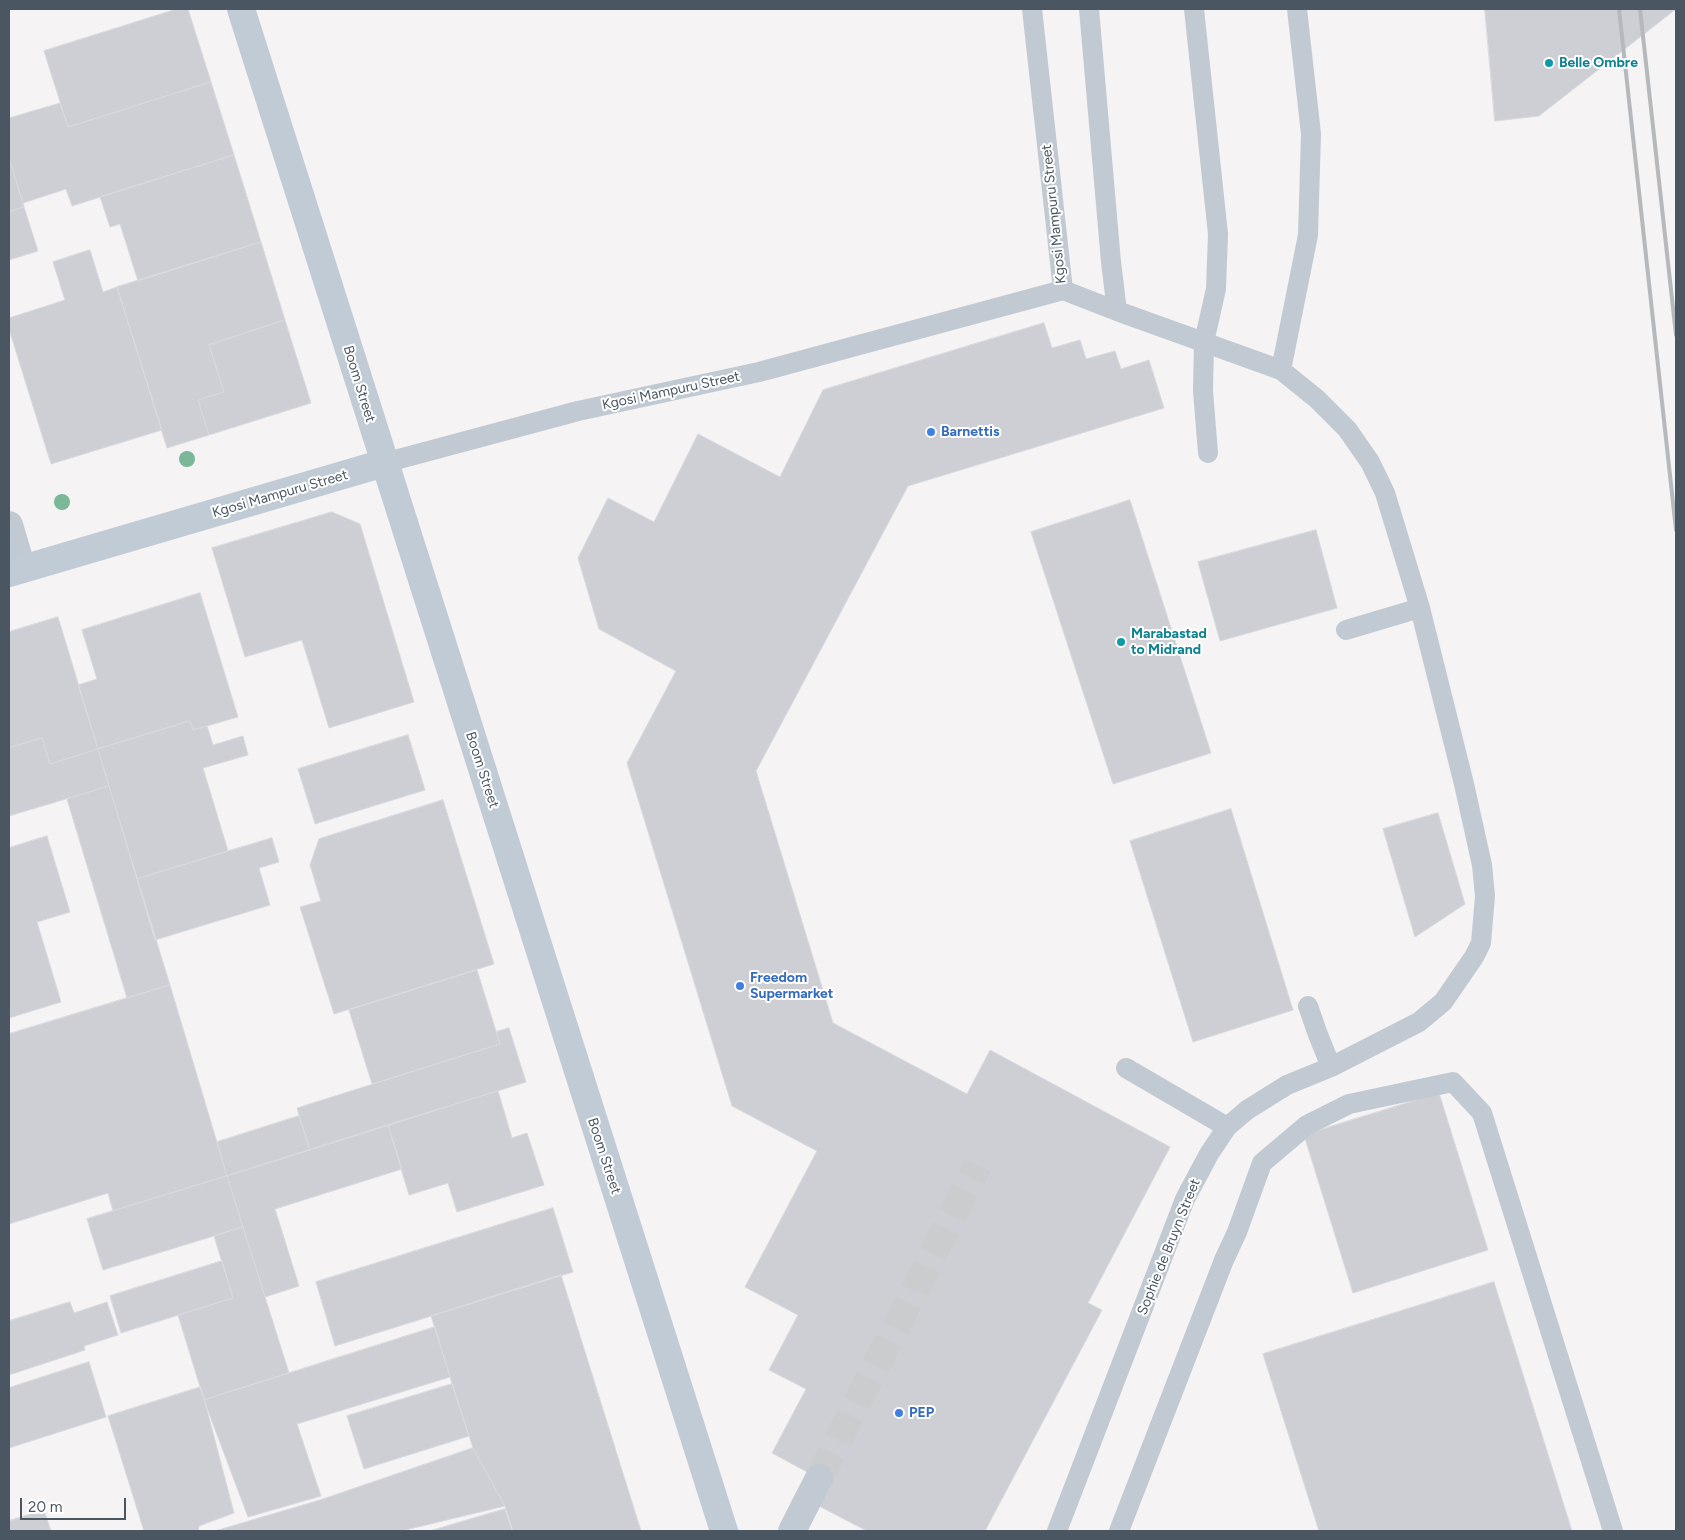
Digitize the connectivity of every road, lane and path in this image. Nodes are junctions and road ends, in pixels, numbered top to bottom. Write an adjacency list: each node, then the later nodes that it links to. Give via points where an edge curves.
1 (241, 9): 11 (main road, Boom Street)
2 (1032, 9): 6 (lane, Kgosi Mampuru Street)
3 (1089, 9): 7 (lane)
4 (1194, 9): 8 (lane, via 1218,234 1216,289)
5 (1297, 9): 9 (lane, via 1311,134 1308,235)
6 (1063, 290): 7 (lane); 11 (lane, Kgosi Mampuru Street, via 758,372 578,411)
7 (1117, 312): 8 (lane)
8 (1204, 342): 9 (lane); 10 (lane, via 1203,391)
9 (1281, 370): 14 (lane, via 1347,429 1370,462 1385,493)
10 (1208, 453)
11 (384, 463): 13 (main road, Kgosi Mampuru Street); 21 (main road, Boom Street)
12 (9, 525): 13 (street)
13 (16, 571)
14 (1420, 608): 15 (lane); 18 (lane, Sophie de Bruyn Street, via 1482,865 1485,896 1481,942 1442,1002 1419,1022)
15 (1346, 630)
16 (1308, 1006): 18 (lane)
17 (1126, 1068): 19 (lane)
18 (1331, 1068): 19 (lane, Sophie de Bruyn Street, via 1287,1085)
19 (1226, 1127): 23 (lane, Sophie de Bruyn Street, via 1185,1199)
20 (819, 1478): 22 (street)
21 (724, 1531)
22 (792, 1531)
23 (1058, 1531)
24 (1119, 1531): 25 (lane, via 1262,1163 1307,1125 1349,1104 1453,1082 1482,1113)
25 (1613, 1531)

